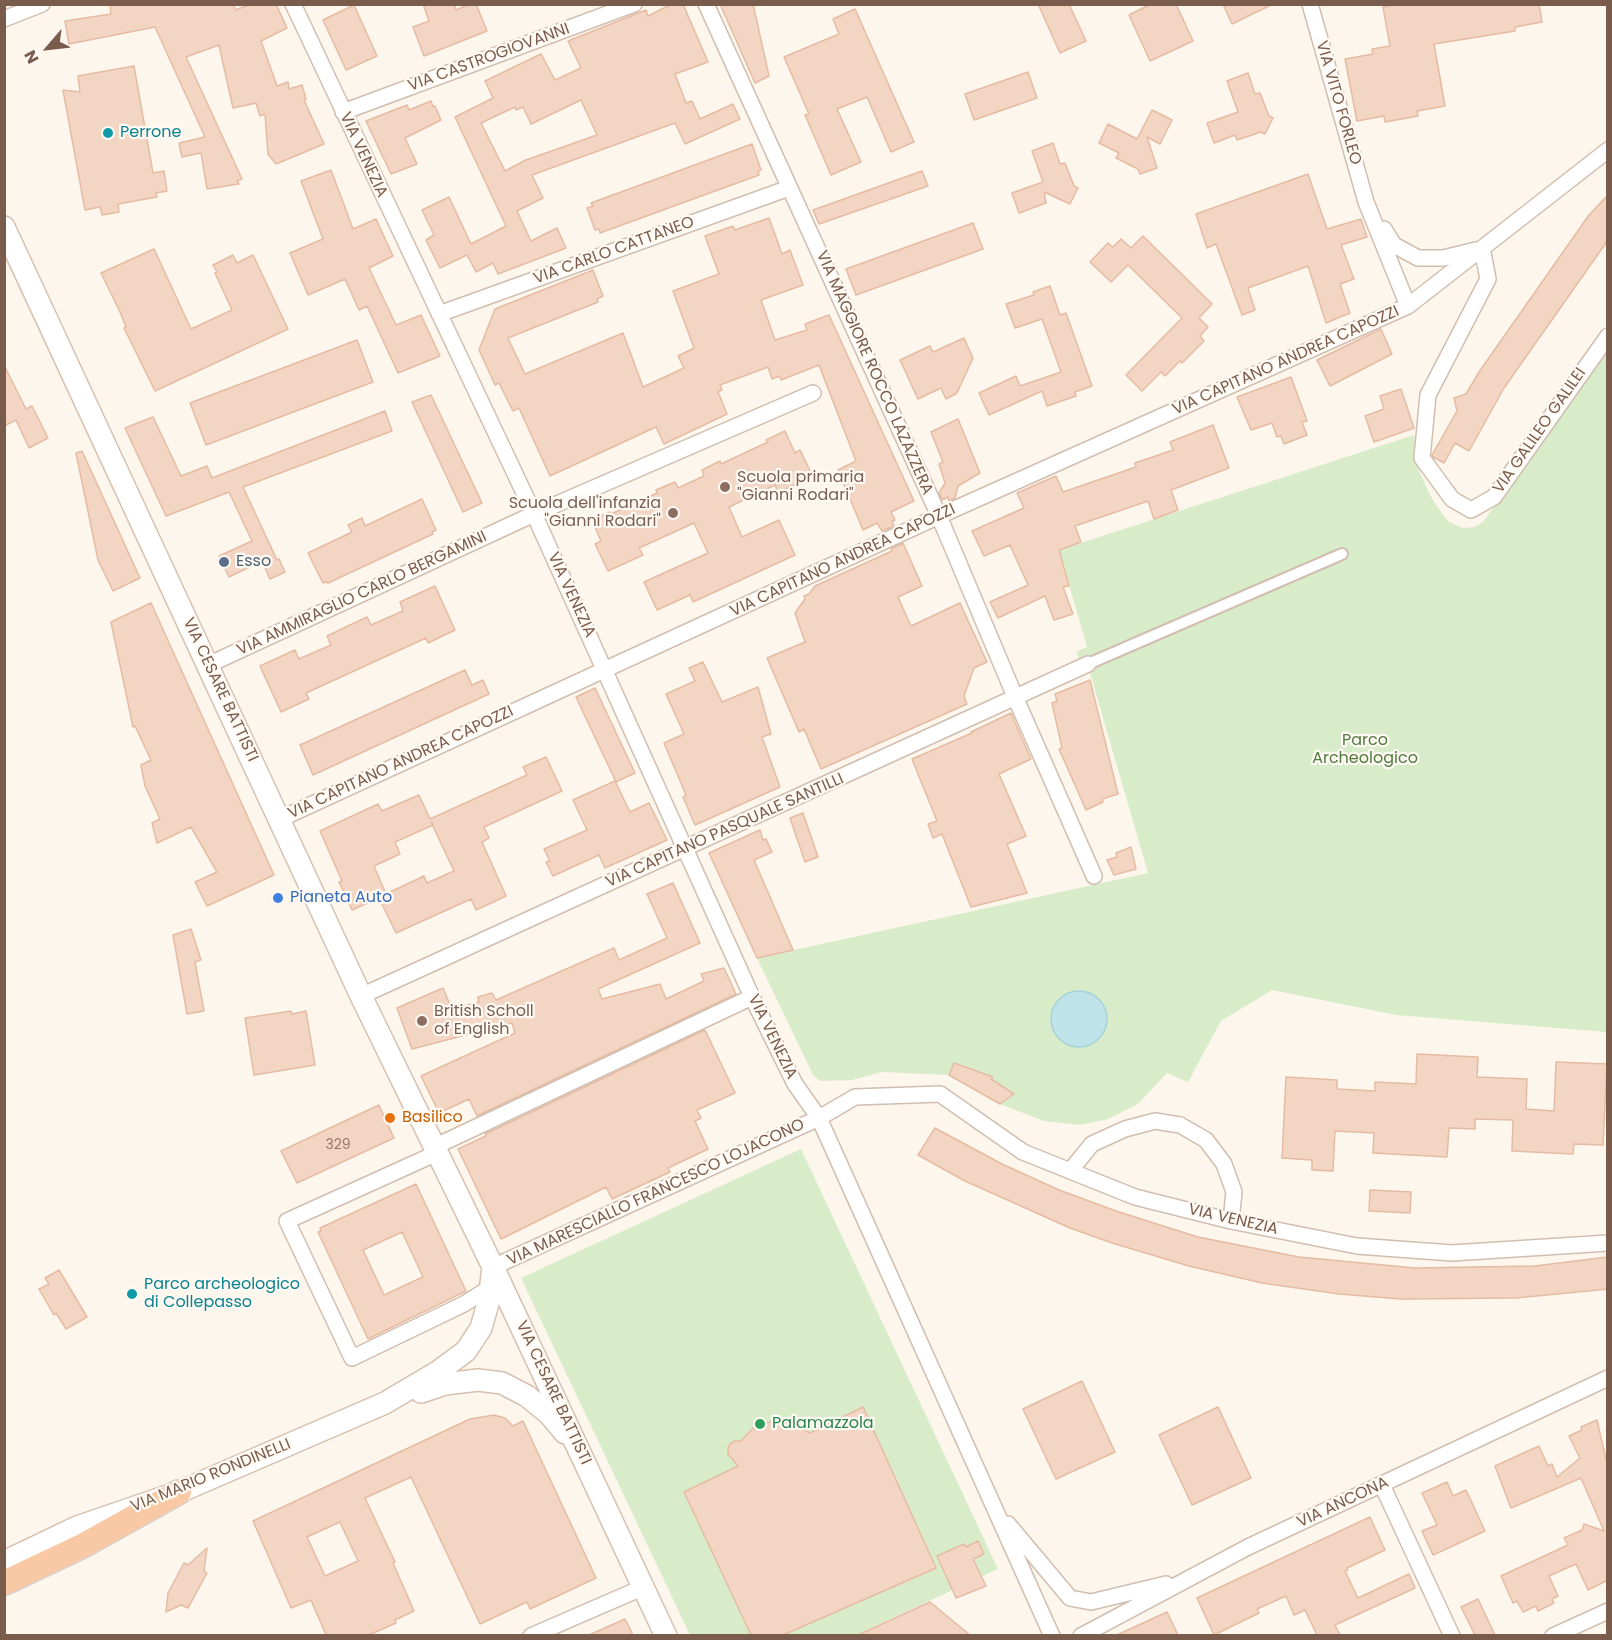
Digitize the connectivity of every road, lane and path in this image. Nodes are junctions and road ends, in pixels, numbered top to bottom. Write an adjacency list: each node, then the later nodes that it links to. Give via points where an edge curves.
1 (42, 4): 6 (street)
2 (293, 4): 7 (street, VIA VENEZIA)
3 (634, 4): 7 (street, VIA CASTROGIOVANNI)
4 (706, 4): 9 (street, VIA MAGGIORE ROCCO LAZAZZERA)
5 (1310, 4): 10 (street, VIA VITO FORLEO)
6 (4, 19)
7 (343, 112): 14 (street, VIA VENEZIA)
8 (1608, 150): 12 (street)
9 (789, 188): 14 (street, VIA CARLO CATTANEO); 18 (street, VIA MAGGIORE ROCCO LAZAZZERA)
10 (1366, 202): 12 (street, via 1394,245 1418,258 1443,258); 13 (street)
11 (4, 227): 21 (main road, VIA CESARE BATTISTI)
12 (1482, 248): 13 (street); 15 (street, VIA GALILEO GALILEI, via 1488,279 1428,395 1422,458 1452,499 1471,510 1494,497)
13 (1408, 306): 18 (street, VIA CAPITANO ANDREA CAPOZZI)
14 (439, 314): 17 (street, VIA VENEZIA)
15 (1608, 336)
16 (813, 393): 17 (street, VIA AMMIRAGLIO CARLO BERGAMINI)
17 (534, 514): 21 (street, VIA AMMIRAGLIO CARLO BERGAMINI); 22 (street, VIA VENEZIA)
18 (939, 516): 22 (street, VIA CAPITANO ANDREA CAPOZZI); 23 (street, VIA MAGGIORE ROCCO LAZAZZERA)
19 (1342, 555): 20 (street)
20 (1088, 664): 23 (street, VIA CAPITANO PASQUALE SANTILLI)
21 (208, 665): 24 (main road, VIA CESARE BATTISTI)
22 (605, 670): 24 (street, VIA CAPITANO ANDREA CAPOZZI); 25 (street, VIA VENEZIA)
23 (1016, 699): 25 (street, VIA CAPITANO PASQUALE SANTILLI); 26 (street, VIA MAGGIORE ROCCO LAZAZZERA)
24 (280, 819): 27 (main road, VIA CESARE BATTISTI)
25 (686, 848): 27 (street, VIA CAPITANO PASQUALE SANTILLI); 28 (street, VIA VENEZIA)
26 (1094, 876)
27 (361, 996): 30 (main road, VIA CESARE BATTISTI)
28 (752, 997): 29 (street, VIA VENEZIA, via 795,1084); 30 (street)
29 (819, 1118): 31 (street, VIA VENEZIA, via 855,1097 940,1094 1023,1152); 34 (street, VIA MARESCIALLO FRANCESCO LOJACONO); 40 (street, VIA VENEZIA)
30 (436, 1150): 34 (main road, VIA CESARE BATTISTI); 34 (street, via 287,1221 352,1358 464,1304)
31 (1070, 1171): 32 (street, VIA VENEZIA, via 1135,1197); 32 (street, via 1092,1144 1125,1129 1155,1121 1180,1125 1206,1140 1224,1164 1234,1192)
32 (1231, 1221): 33 (street, VIA VENEZIA, via 1357,1246 1452,1252)
33 (1608, 1243)
34 (492, 1277): 36 (main road, VIA MARIO RONDINELLI, via 481,1328 466,1351); 37 (main road, VIA CESARE BATTISTI)
35 (1608, 1378): 38 (street, VIA ANCONA)
36 (385, 1403): 37 (main road, VIA MARIO RONDINELLI, via 445,1384 478,1380 502,1383 549,1414); 39 (main road, VIA MARIO RONDINELLI)
37 (581, 1452): 44 (main road, VIA CESARE BATTISTI)
38 (1382, 1485): 42 (street, VIA ANCONA); 50 (street)
39 (179, 1492): 41 (main road, VIA MARIO RONDINELLI, via 77,1527); 43 (highway, via 84,1545)
40 (994, 1506): 42 (street, via 1070,1598 1091,1602); 48 (street, VIA VENEZIA)
41 (4, 1562)
42 (1189, 1578): 49 (street, VIA ANCONA)
43 (4, 1583)
44 (644, 1587): 46 (street); 47 (main road, VIA CESARE BATTISTI)
45 (1608, 1611): 51 (street)
46 (531, 1635)
47 (666, 1635)
48 (1052, 1635)
49 (1081, 1635)
50 (1452, 1635)
51 (1553, 1635)

